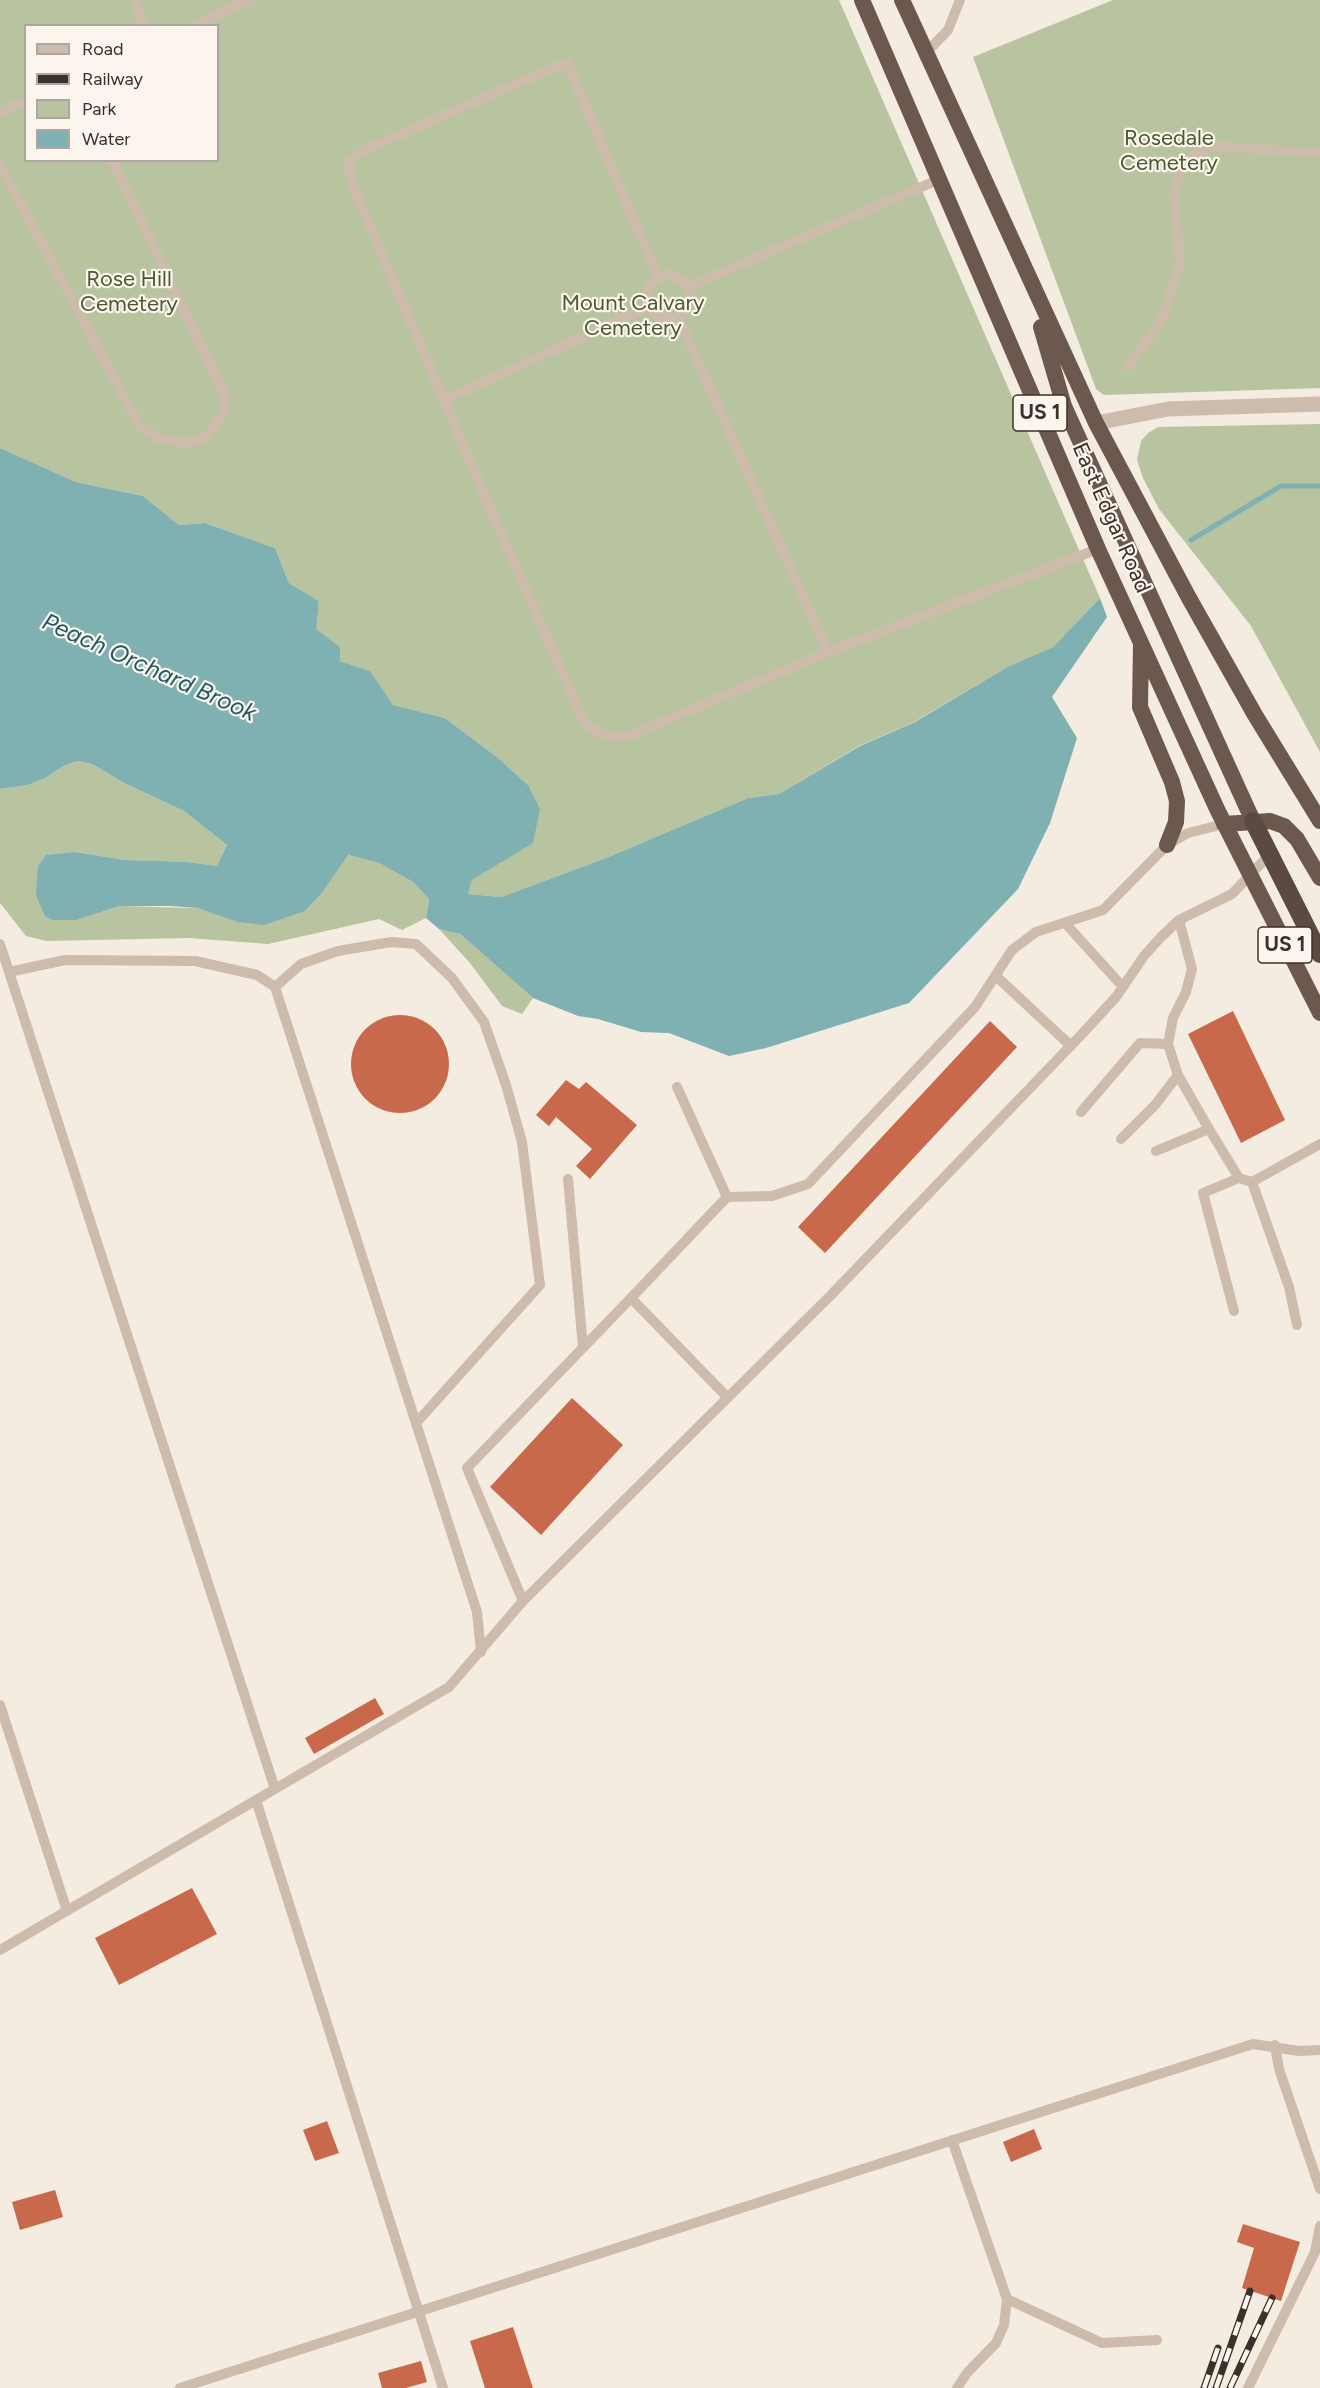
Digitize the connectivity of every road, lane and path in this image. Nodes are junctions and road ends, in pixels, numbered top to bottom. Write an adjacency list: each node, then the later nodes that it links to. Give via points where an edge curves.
1 (136, 0): 6 (lane)
2 (247, 0): 7 (lane)
3 (862, 0): 14 (highway, East Edgar Road / US 1)
4 (902, 0): 8 (highway, East Edgar Road / US 1)
5 (960, 0): 8 (lane, via 948,30)
6 (142, 24)
7 (198, 24)
8 (926, 53): 15 (highway, East Edgar Road / US 1)
9 (24, 103): 10 (lane)
10 (0, 112)
11 (1320, 153): 20 (lane, via 1213,146 1183,164 1174,194 1180,263 1163,318)
12 (113, 162): 13 (lane, via 226,397 222,416 209,434 189,444 158,438 139,425)
13 (0, 165)
14 (940, 178): 17 (lane); 24 (highway, East Edgar Road / US 1)
15 (1023, 269): 23 (highway, East Edgar Road / US 1); 27 (highway, via 1064,406)
16 (658, 277): 17 (lane, via 675,276); 18 (lane, via 647,290); 21 (lane, via 567,62 364,150 348,163 352,184)
17 (688, 287): 19 (lane, via 689,304)
18 (648, 307): 19 (lane, via 661,318); 21 (lane)
19 (678, 317): 26 (lane)
20 (1128, 367)
21 (444, 400): 26 (lane, via 584,722 596,732 629,736)
22 (1320, 404): 23 (street, via 1168,409)
23 (1096, 423): 28 (highway, East Edgar Road / US 1, via 1189,598)
24 (1098, 549): 25 (highway, East Edgar Road / US 1); 26 (lane)
25 (1142, 640): 29 (highway, East Edgar Road / US 1); 30 (highway, via 1140,707 1177,801 1176,822)
26 (828, 652)
27 (1253, 821): 29 (highway); 31 (highway); 33 (highway, via 1278,823 1290,831)
28 (1320, 821)
29 (1224, 824): 30 (lane, via 1188,833); 32 (highway, East Edgar Road / US 1)
30 (1167, 845): 35 (lane, via 1103,910)
31 (1270, 854): 32 (lane); 37 (highway)
32 (1249, 876): 34 (lane, via 1225,898); 42 (highway, East Edgar Road / US 1)
33 (1320, 878)
34 (1179, 920): 41 (lane, via 1144,956); 43 (lane, via 1192,969 1173,1018)
35 (1065, 922): 39 (lane, via 1036,932 1012,950); 41 (lane)
36 (0, 944): 38 (lane)
37 (1320, 954)
38 (9, 972): 40 (lane, via 65,960 195,961 250,973); 65 (lane)
39 (996, 976): 44 (lane); 55 (lane, via 975,1007 808,1184 772,1197)
40 (275, 987): 61 (lane); 61 (lane, via 301,964 338,951 390,942 416,944 452,978 484,1023 506,1085 522,1142 540,1285)
41 (1123, 987): 44 (lane)
42 (1320, 1013)
43 (1168, 1044): 45 (lane); 47 (lane, via 1140,1043)
44 (1071, 1046): 60 (lane, via 831,1296)
45 (1178, 1075): 48 (lane); 49 (lane)
46 (677, 1087): 55 (lane)
47 (1081, 1112)
48 (1209, 1129): 51 (lane); 52 (lane)
49 (1121, 1139)
50 (1320, 1144): 54 (lane)
51 (1156, 1151)
52 (1239, 1178): 54 (lane); 57 (lane, via 1203,1193)
53 (568, 1179): 59 (lane)
54 (1252, 1182): 58 (lane, via 1289,1287)
55 (727, 1197): 56 (lane)
56 (631, 1298): 59 (lane); 60 (lane)
57 (1234, 1311)
58 (1297, 1325)
59 (583, 1347): 62 (lane, via 467,1468)
60 (727, 1396): 62 (lane)
61 (417, 1422): 63 (lane, via 477,1612)
62 (523, 1601): 63 (lane)
63 (481, 1652): 65 (lane, via 450,1687)
64 (0, 1705): 67 (lane)
65 (275, 1789): 66 (lane)
66 (256, 1800): 67 (lane); 75 (lane)
67 (68, 1911): 68 (lane)
68 (0, 1950)
69 (1275, 2045): 70 (lane, via 1299,2051); 71 (lane, via 1253,2044); 72 (lane, via 1279,2069)
70 (1320, 2050)
71 (952, 2140): 74 (lane); 75 (lane)
72 (1320, 2189)
73 (1320, 2226): 80 (lane, via 1315,2252)
74 (1006, 2299): 76 (lane, via 1102,2343); 79 (lane, via 1004,2325 996,2343)
75 (418, 2310): 77 (lane); 78 (lane)
76 (1157, 2340)
77 (180, 2388)
78 (443, 2388)
79 (957, 2388)
80 (1248, 2388)

